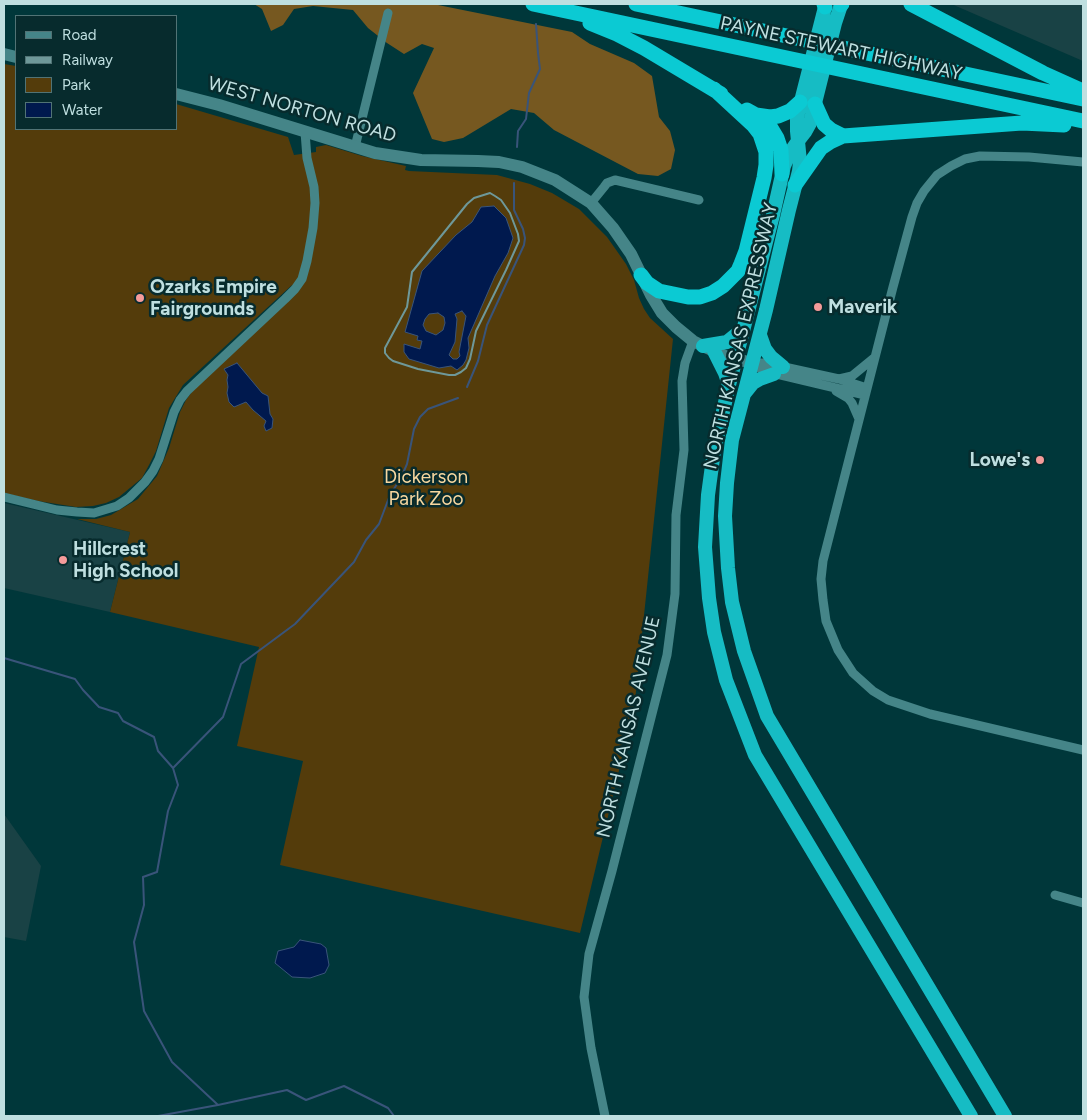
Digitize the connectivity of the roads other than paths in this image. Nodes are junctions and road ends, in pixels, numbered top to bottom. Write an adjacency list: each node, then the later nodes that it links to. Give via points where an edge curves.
1 (536, 4): 7 (highway, via 617,34); 13 (highway, PAYNE STEWART HIGHWAY)
2 (636, 4): 10 (highway, PAYNE STEWART HIGHWAY)
3 (842, 4): 6 (highway, NORTH KANSAS EXPRESSWAY)
4 (911, 4): 8 (highway)
5 (388, 13): 18 (street)
6 (826, 13): 11 (highway, NORTH KANSAS EXPRESSWAY)
7 (714, 89): 12 (highway); 24 (highway, via 753,125 766,152 764,178 742,264 723,286 700,297 663,293)
8 (1083, 91)
9 (178, 95): 15 (main road, WEST NORTON ROAD)
10 (1083, 99)
11 (808, 103): 12 (highway, via 778,116); 16 (highway, via 824,124); 17 (highway, NORTH KANSAS EXPRESSWAY, via 797,122)
12 (756, 114): 20 (highway, via 777,138)
13 (1083, 121)
14 (1083, 126): 16 (highway, via 1022,123)
15 (305, 132): 18 (main road, WEST NORTON ROAD); 38 (street, via 315,210 302,278 295,289 180,400 156,465 145,482 117,506 86,513 57,510)
16 (843, 136): 21 (highway, via 821,148)
17 (798, 140): 20 (highway, NORTH KANSAS EXPRESSWAY); 21 (highway, NORTH KANSAS EXPRESSWAY, via 800,162)
18 (355, 147): 23 (main road, WEST NORTON ROAD, via 406,158 489,161 522,167 555,180)
19 (1083, 162): 28 (street, via 980,156 965,159 937,175 914,210)
20 (782, 174): 25 (highway, NORTH KANSAS EXPRESSWAY)
21 (795, 186): 26 (highway, NORTH KANSAS EXPRESSWAY)
22 (699, 200): 23 (street, via 615,180 607,183)
23 (591, 203): 24 (main road, WEST NORTON ROAD, via 621,237)
24 (641, 275): 27 (main road, WEST NORTON ROAD, via 662,313)
25 (743, 329): 27 (highway, via 727,342); 29 (highway, NORTH KANSAS EXPRESSWAY)
26 (760, 335): 30 (highway, NORTH KANSAS EXPRESSWAY); 31 (highway)
27 (704, 346): 29 (main road, WEST NORTON ROAD); 33 (highway, via 725,373); 42 (street, NORTH KANSAS AVENUE, via 685,363 682,375 684,450 676,515 674,609 667,655 589,954 584,997)
28 (874, 358): 32 (street, via 852,376); 35 (street)
29 (735, 359): 30 (main road, WEST NORTON ROAD); 33 (highway, NORTH KANSAS EXPRESSWAY)
30 (752, 363): 31 (street, WEST NORTON ROAD, via 766,363); 36 (highway, NORTH KANSAS EXPRESSWAY)
31 (778, 370): 32 (street, WEST NORTON ROAD); 34 (street, WEST NORTON ROAD); 36 (highway, via 753,383)
32 (839, 379): 35 (street, WEST NORTON ROAD)
33 (729, 385): 43 (highway, NORTH KANSAS EXPRESSWAY, via 709,480 705,547 709,598 722,664 755,755)
34 (827, 385): 35 (street, WEST NORTON ROAD); 37 (street, via 848,398)
35 (866, 392): 37 (street)
36 (744, 394): 44 (highway, NORTH KANSAS EXPRESSWAY, via 728,469 726,550 731,593 749,667 767,716 787,752)
37 (858, 419): 39 (street, via 822,561 826,621 838,650 853,673 873,691 930,714)
38 (4, 497)
39 (1083, 750)
40 (1055, 895): 41 (street)
41 (1083, 903)
42 (605, 1116)
43 (970, 1116)
44 (1005, 1116)

